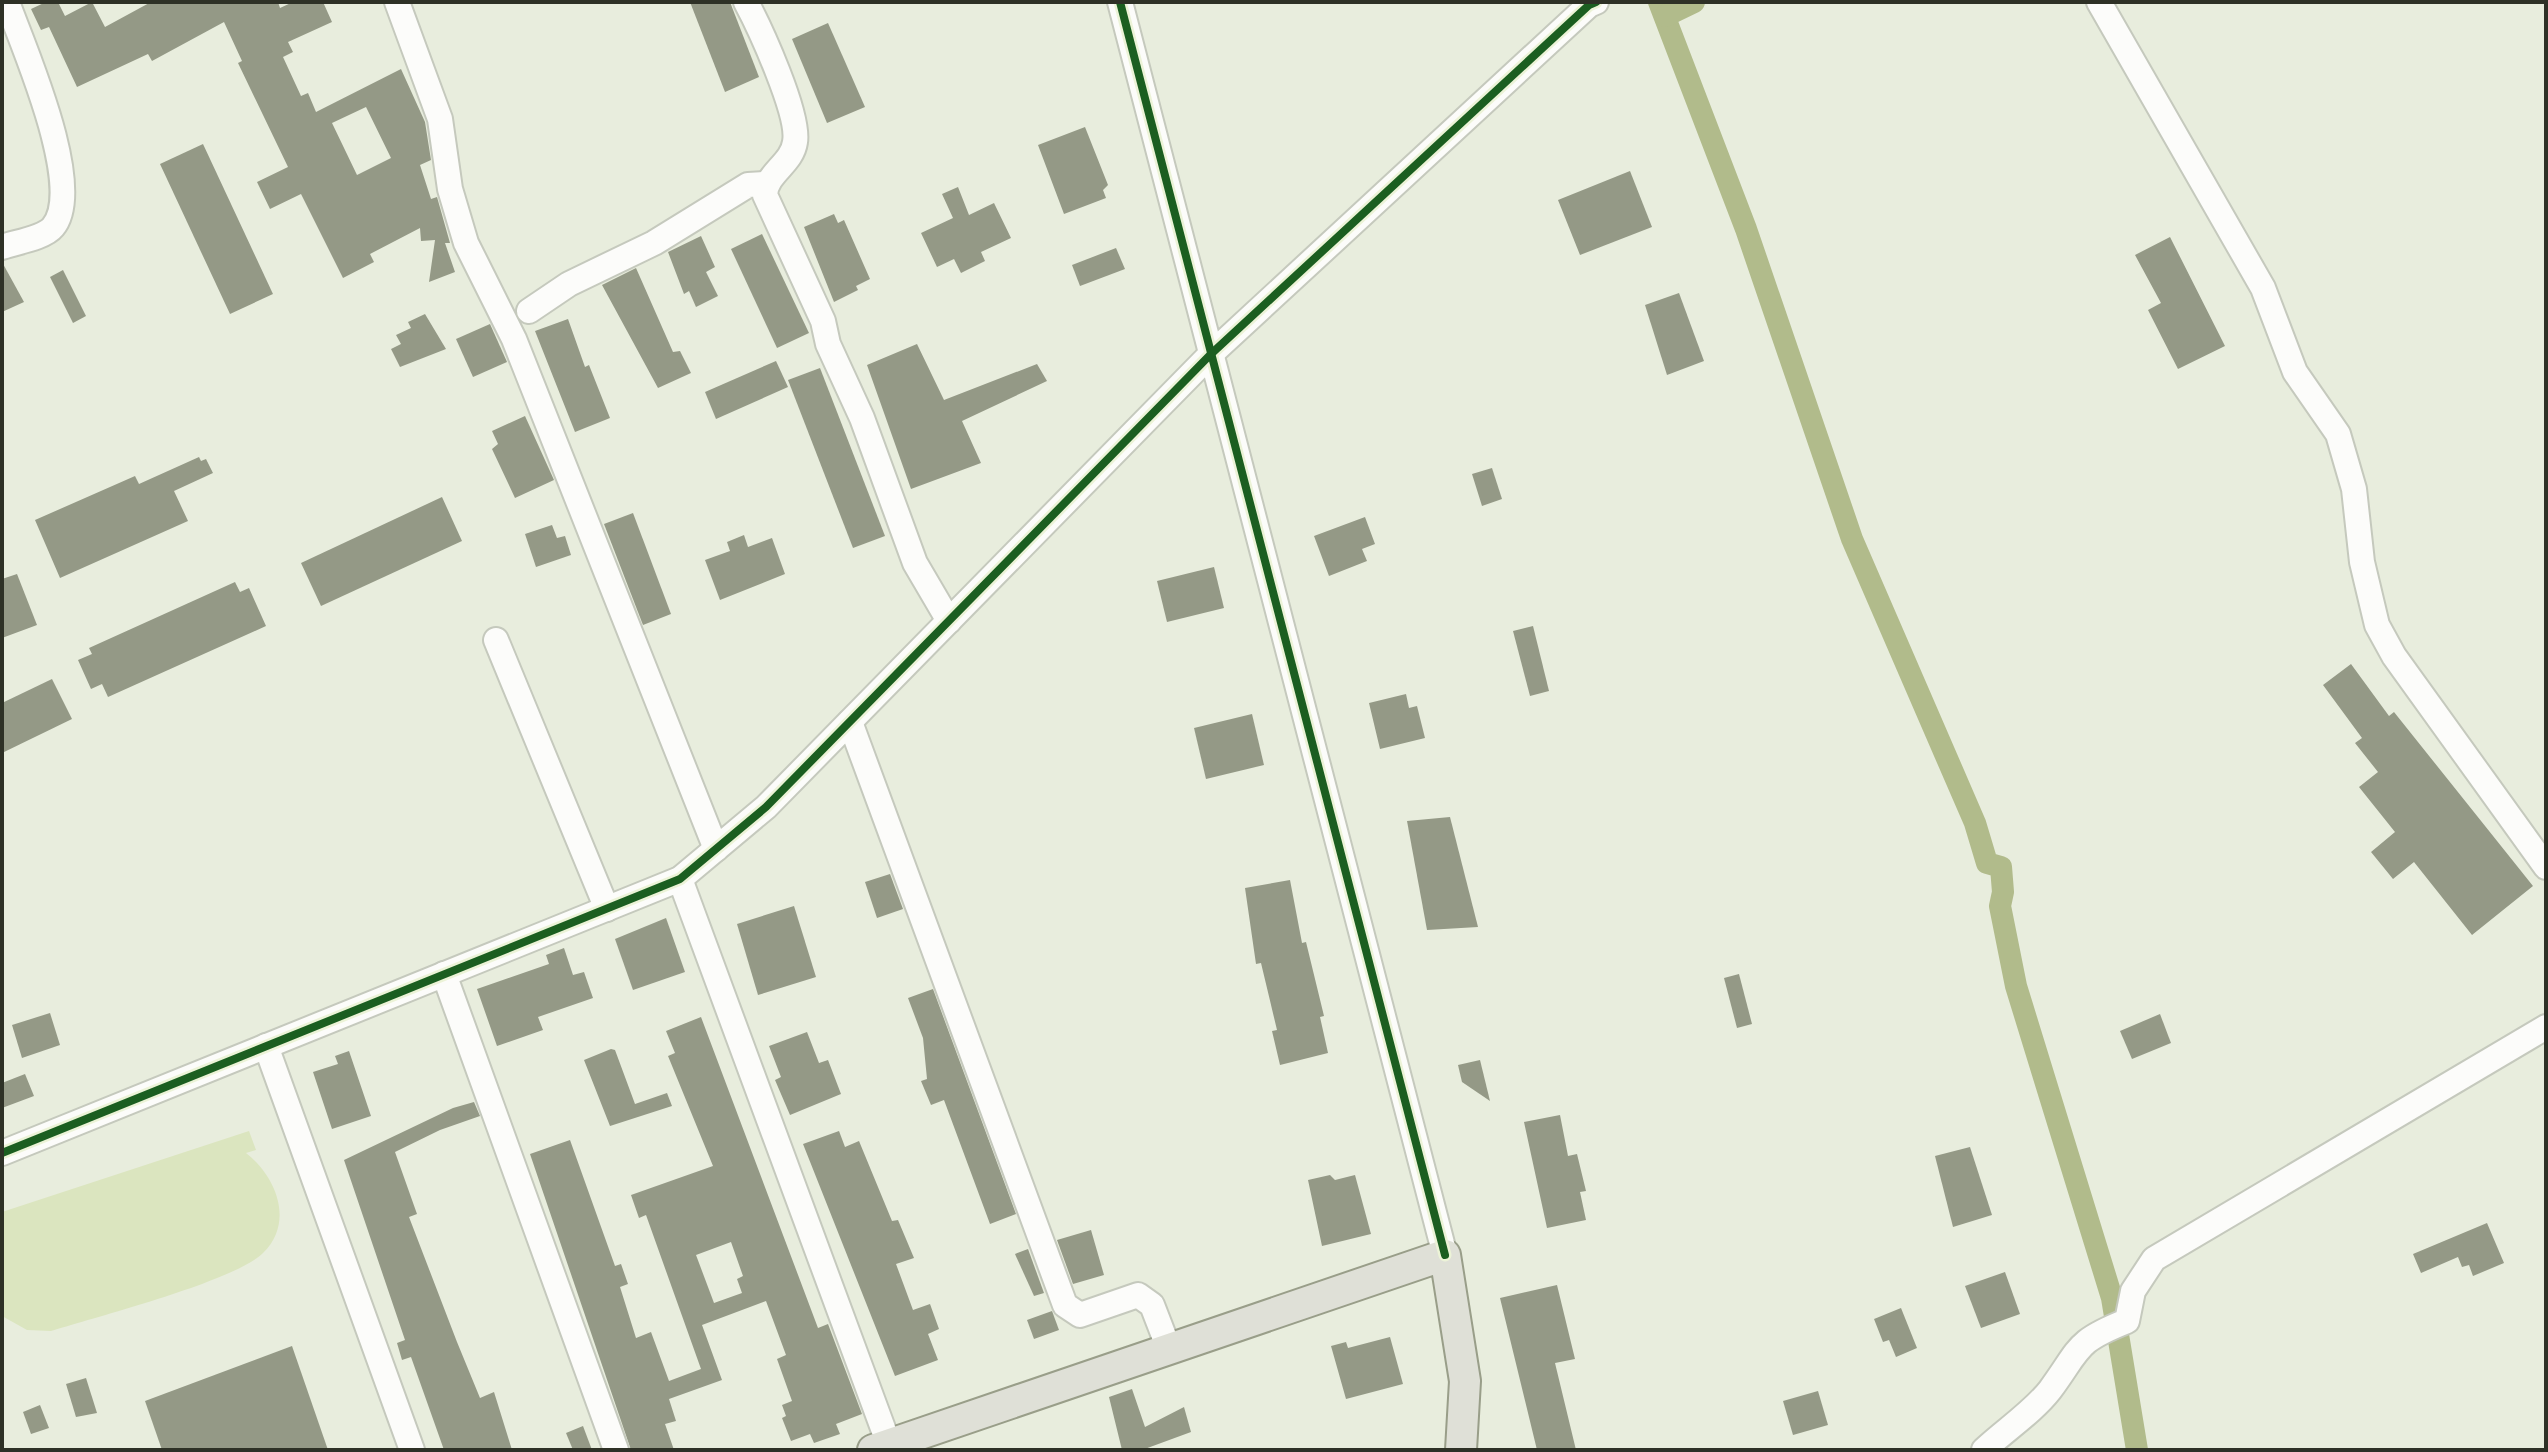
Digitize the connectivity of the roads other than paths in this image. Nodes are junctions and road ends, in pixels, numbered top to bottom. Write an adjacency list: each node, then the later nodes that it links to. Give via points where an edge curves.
1 (7, 2): 8 (street, via 51,121 61,171 61,215 51,230)
2 (397, 2): 14 (street, via 440,119 450,189 466,243 520,353)
3 (746, 2): 7 (street, via 782,85 796,142)
4 (1120, 2): 10 (street)
5 (1596, 2): 10 (street)
6 (2099, 2): 15 (street, via 2263,288 2295,372 2338,434 2354,489 2362,562 2377,625)
7 (765, 184): 9 (street, via 748,185); 11 (street, via 765,195 862,418 915,563)
8 (2, 247)
9 (529, 311)
10 (1211, 354): 11 (street); 22 (street)
11 (949, 621): 13 (street)
12 (496, 640): 17 (street)
13 (850, 722): 14 (street); 23 (street, via 1065,1305 1080,1315 1138,1295 1152,1305)
14 (716, 849): 16 (street)
15 (2546, 867)
16 (680, 879): 17 (street); 24 (street)
17 (607, 909): 18 (street)
18 (444, 974): 20 (street); 26 (street)
19 (2546, 1027): 28 (street, via 2154,1259 2133,1291 2127,1321 2092,1335 2049,1392)
20 (266, 1046): 21 (street); 25 (street)
21 (2, 1153)
22 (1445, 1255): 23 (main road); 27 (main road, via 1465,1381)
23 (1169, 1349): 24 (main road)
24 (884, 1448)
25 (412, 1450)
26 (616, 1450)
27 (1461, 1450)
28 (1984, 1450)

